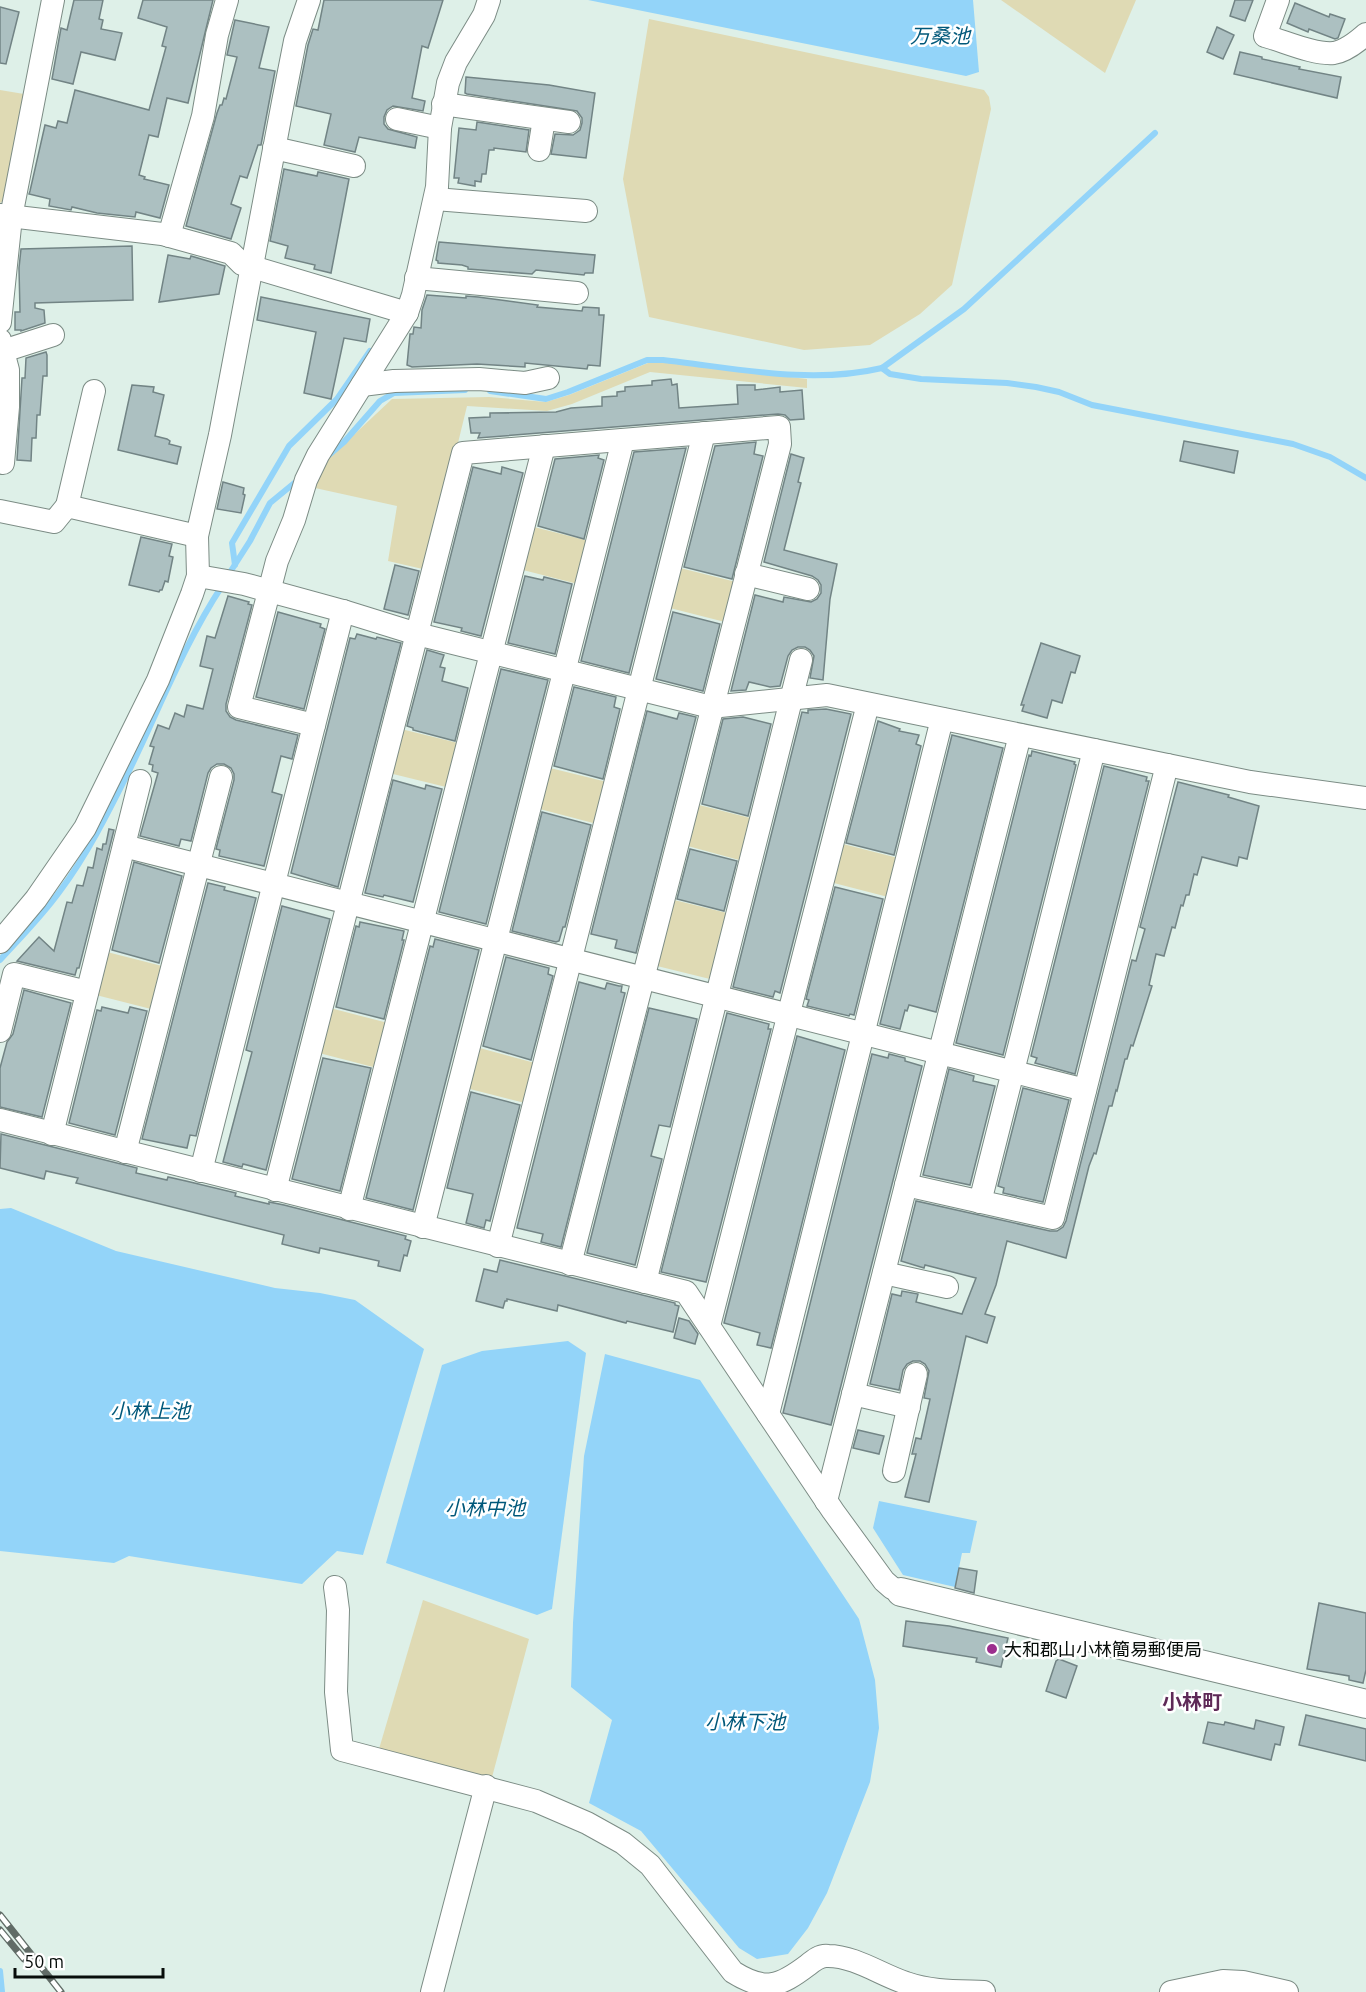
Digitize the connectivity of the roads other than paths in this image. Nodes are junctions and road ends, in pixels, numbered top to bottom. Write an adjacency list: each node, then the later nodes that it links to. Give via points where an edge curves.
1 (52, 0): 17 (street)
2 (227, 0): 18 (street, via 203,116)
3 (309, 0): 12 (street, via 295,41)
4 (489, 0): 7 (street, via 456,62)
5 (1278, 0): 6 (street, via 1265,36 1335,53)
6 (1366, 34)
7 (443, 104): 9 (street); 11 (street)
8 (397, 118): 11 (street)
9 (544, 119): 10 (street); 13 (street)
10 (569, 122)
11 (440, 128): 15 (street)
12 (274, 148): 14 (street); 19 (street)
13 (539, 150)
14 (354, 166)
15 (435, 199): 16 (street); 20 (street)
16 (586, 211)
17 (5, 216): 18 (street); 23 (street)
18 (169, 236): 19 (street, via 231,253 242,264)
19 (252, 267): 22 (street); 35 (street)
20 (416, 278): 21 (street); 22 (street)
21 (577, 293)
22 (407, 313): 27 (street)
23 (0, 322)
24 (53, 335): 25 (street)
25 (1, 346): 32 (street, via 8,370)
26 (548, 378): 27 (street, via 525,383 468,379)
27 (362, 385): 39 (street, via 306,480)
28 (94, 391): 33 (street)
29 (704, 433): 30 (street); 36 (street, via 778,427 780,444); 45 (street)
30 (623, 440): 31 (street); 44 (street)
31 (544, 446): 41 (street, via 463,453); 42 (street)
32 (3, 463)
33 (67, 507): 34 (street, via 54,522); 35 (street)
34 (0, 511)
35 (197, 536): 37 (street)
36 (746, 574): 38 (street); 48 (street)
37 (204, 577): 39 (street); 63 (street, via 85,828 36,899)
38 (808, 589)
39 (269, 590): 40 (street); 50 (street, via 239,707)
40 (343, 611): 41 (street); 50 (street)
41 (417, 634): 42 (street); 60 (street)
42 (492, 653): 44 (street); 61 (street)
43 (801, 660): 46 (street)
44 (565, 671): 45 (street); 62 (street)
45 (639, 689): 48 (street); 64 (street)
46 (791, 699): 47 (street, via 827,695); 48 (street); 67 (street)
47 (868, 704): 49 (street); 68 (street)
48 (711, 707): 65 (street)
49 (942, 719): 51 (street); 70 (street)
50 (314, 725): 59 (street)
51 (1020, 735): 52 (street); 71 (street)
52 (1094, 750): 53 (street); 72 (street)
53 (1167, 765): 56 (street, via 1292,789); 73 (street)
54 (221, 777): 58 (street)
55 (140, 781): 57 (street)
56 (1366, 798)
57 (124, 846): 58 (street); 66 (street)
58 (198, 865): 59 (street); 76 (street)
59 (274, 884): 60 (street); 77 (street)
60 (349, 903): 61 (street); 79 (street)
61 (423, 922): 62 (street); 81 (street)
62 (496, 940): 64 (street); 82 (street)
63 (0, 942)
64 (570, 959): 65 (street); 83 (street)
65 (643, 977): 67 (street); 84 (street)
66 (87, 992): 69 (street, via 15,974); 75 (street)
67 (717, 996): 68 (street); 86 (street)
68 (789, 1014): 70 (street); 88 (street)
69 (0, 1031)
70 (863, 1033): 71 (street); 91 (street)
71 (939, 1053): 72 (street); 78 (street)
72 (1013, 1071): 73 (street); 80 (street)
73 (1085, 1090): 80 (street, via 1053,1218)
74 (0, 1120): 75 (street)
75 (52, 1134): 76 (street)
76 (125, 1152): 77 (street)
77 (201, 1171): 79 (street)
78 (906, 1185): 80 (street); 85 (street)
79 (275, 1190): 81 (street)
80 (980, 1202)
81 (350, 1209): 82 (street)
82 (423, 1227): 83 (street)
83 (498, 1246): 84 (street)
84 (570, 1264): 86 (street)
85 (884, 1273): 87 (street); 90 (street)
86 (645, 1282): 88 (street, via 686,1292)
87 (947, 1287)
88 (709, 1326): 91 (street)
89 (916, 1374): 92 (street)
90 (853, 1394): 92 (street); 94 (street)
91 (768, 1414): 94 (street)
92 (912, 1415): 93 (street)
93 (894, 1471)
94 (826, 1501): 96 (street, via 884,1581)
95 (335, 1587): 98 (street, via 336,1692 342,1750)
96 (901, 1592): 97 (street)
97 (1366, 1704)
98 (486, 1786): 99 (street); 100 (street, via 536,1801 623,1843 650,1865 733,1971 746,1980 761,1984 787,1981 826,1955 932,1990)
99 (432, 1992)
100 (984, 1992)
101 (1171, 1992): 102 (street, via 1223,1981)
102 (1287, 1992)

